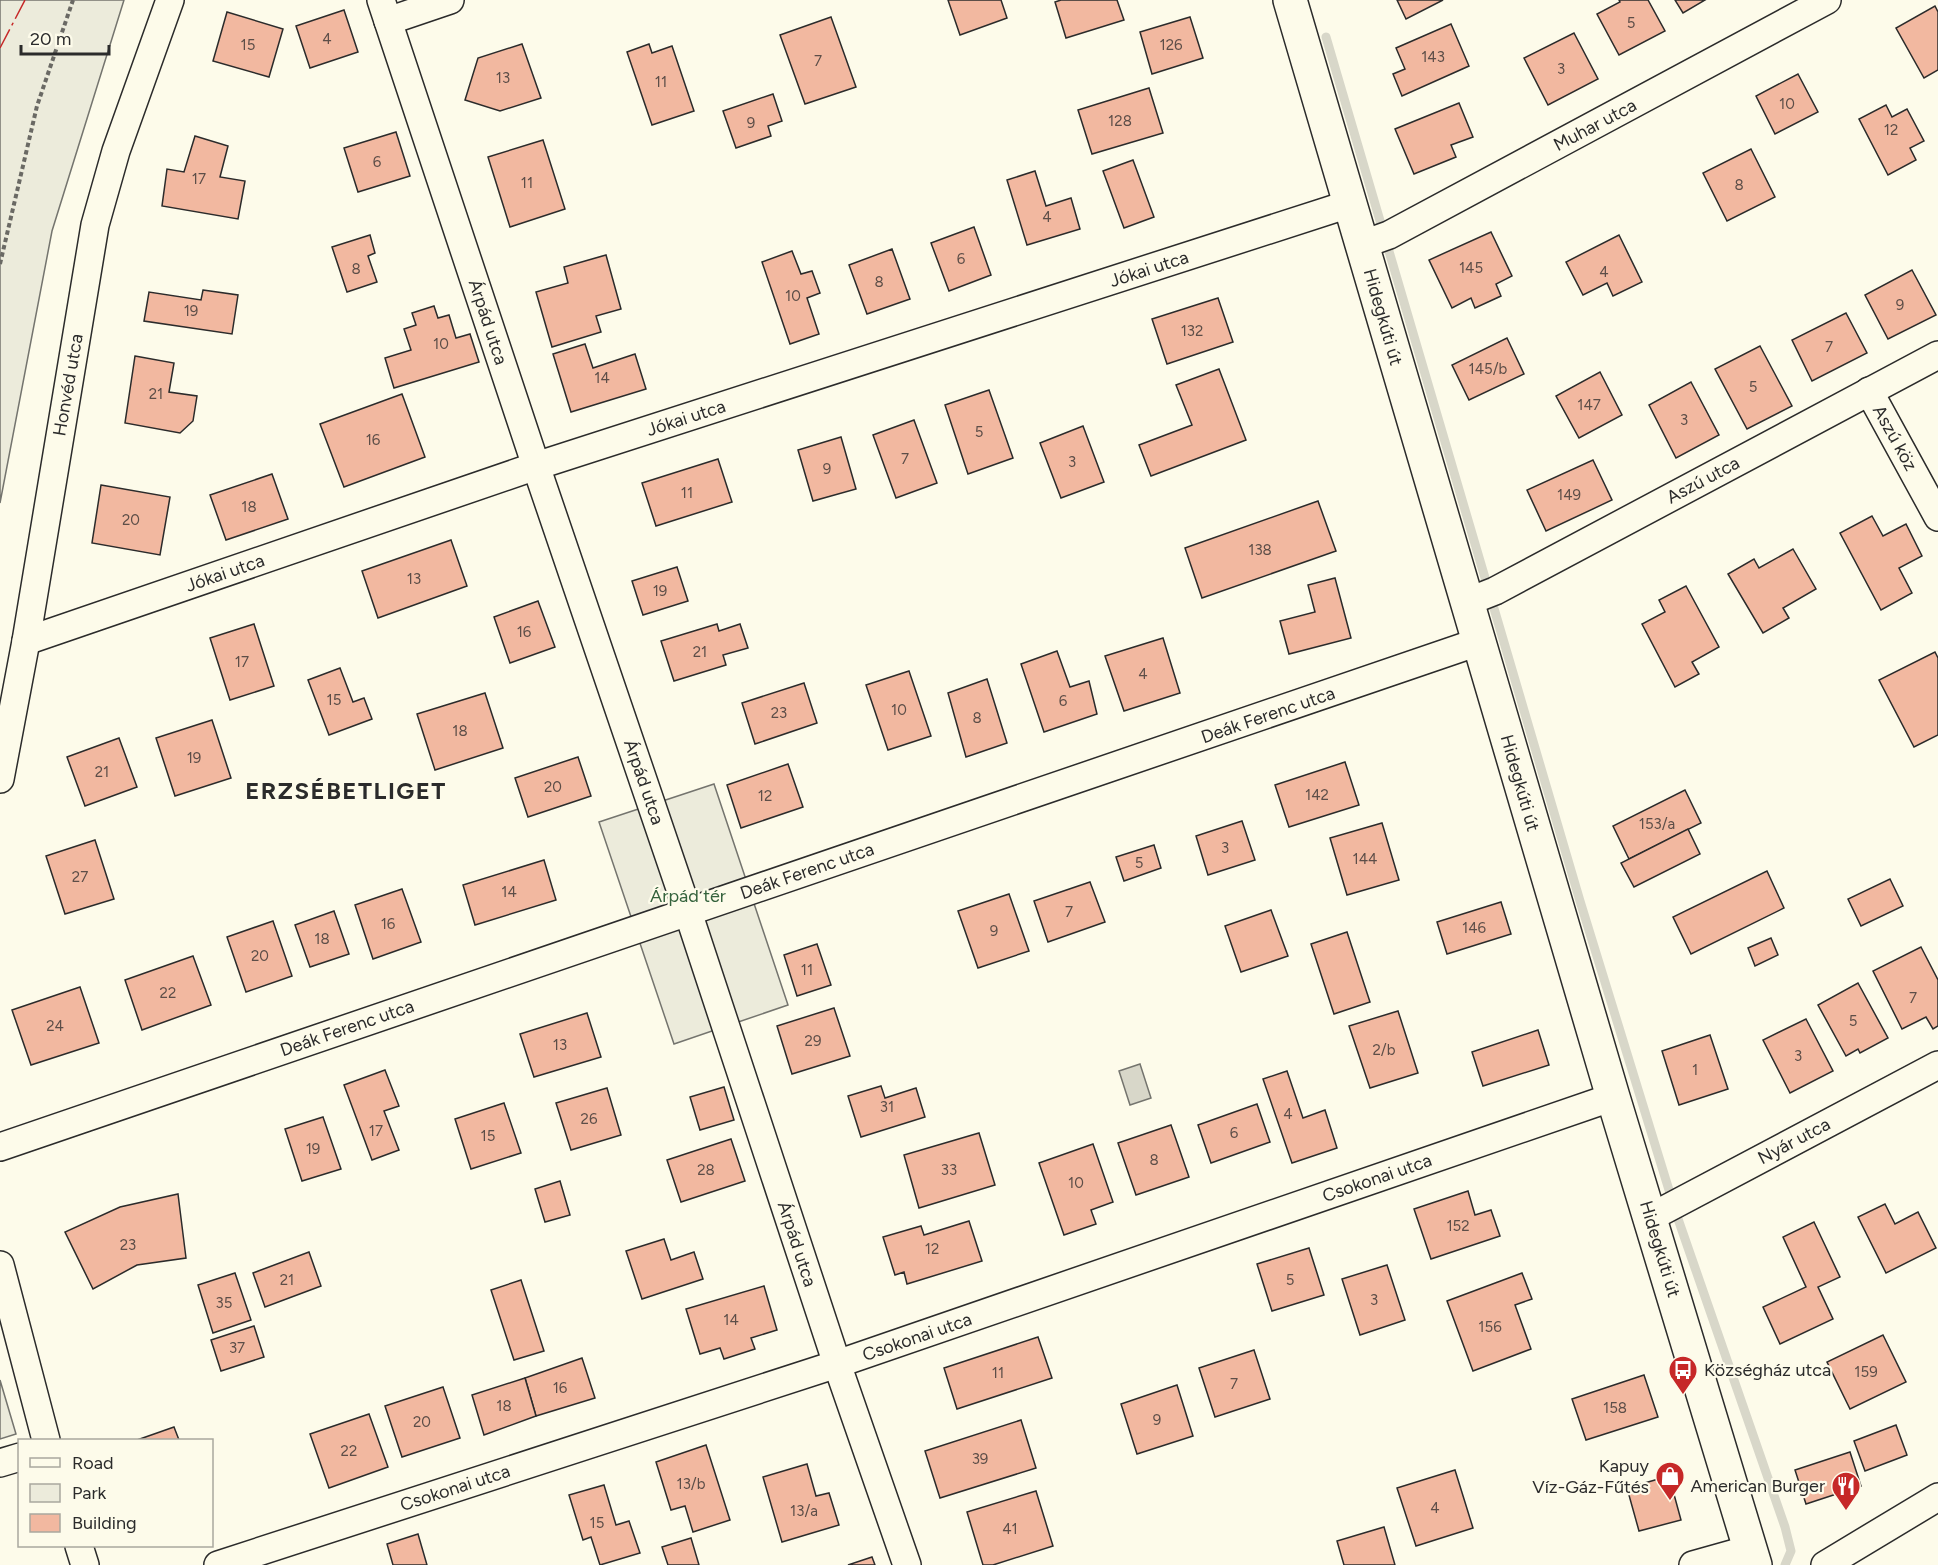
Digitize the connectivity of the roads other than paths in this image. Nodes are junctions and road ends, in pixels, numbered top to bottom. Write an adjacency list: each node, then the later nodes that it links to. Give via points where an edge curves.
1 (170, 0): 13 (street, Honvéd utca, via 116,151 95,225)
2 (450, 0): 5 (street)
3 (1290, 0): 6 (main road, Hidegkúti út)
4 (1827, 0): 7 (street, Muhar utca)
5 (384, 11): 10 (street, Árpád utca)
6 (1349, 204): 7 (main road, Hidegkúti út); 10 (street, Jókai utca)
7 (1375, 240): 12 (main road, Hidegkúti út)
8 (1938, 355): 9 (street, Aszú utca)
9 (1869, 391): 11 (street, Aszú köz); 12 (street, Aszú utca)
10 (536, 466): 13 (street, Jókai utca); 16 (street, Árpád utca)
11 (1938, 517)
12 (1480, 597): 14 (main road, Hidegkúti út)
13 (26, 641): 15 (street, Honvéd utca)
14 (1478, 642): 16 (street, Deák Ferenc utca); 18 (main road, Hidegkúti út)
15 (0, 779)
16 (688, 912): 19 (street, Deák Ferenc utca); 22 (street, Árpád utca)
17 (1938, 1065): 20 (street, Nyár utca)
18 (1613, 1097): 20 (main road, Hidegkúti út); 22 (street, Csokonai utca)
19 (0, 1147)
20 (1665, 1210): 28 (main road, Hidegkúti út)
21 (0, 1265): 23 (street)
22 (837, 1364): 30 (street, Csokonai utca); 31 (street, Árpád utca)
23 (46, 1439)
24 (18, 1458): 25 (street)
25 (0, 1463)
26 (1938, 1497): 33 (street)
27 (80, 1547): 29 (street)
28 (1753, 1557): 32 (street)
29 (85, 1565)
30 (218, 1565)
31 (907, 1565)
32 (1694, 1565)
33 (1825, 1565)

